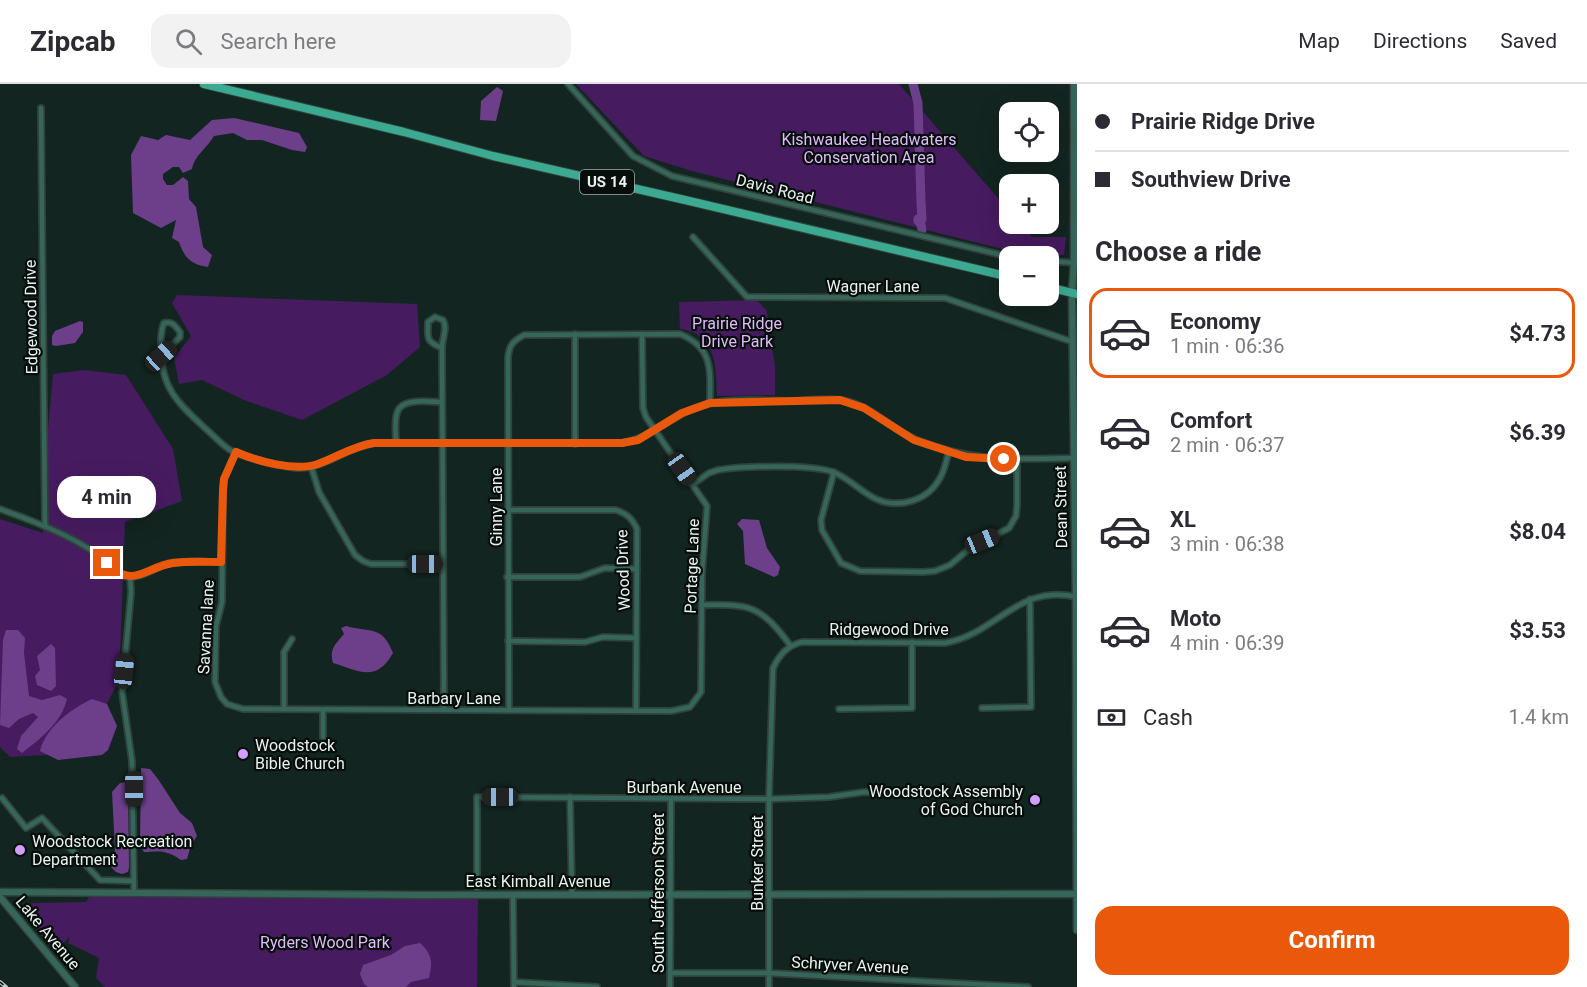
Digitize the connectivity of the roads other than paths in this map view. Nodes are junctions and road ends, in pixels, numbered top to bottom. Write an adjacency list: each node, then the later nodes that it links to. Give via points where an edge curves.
1 (204, 84): 9 (main road, US 14)
2 (568, 84): 6 (street, Davis Road, via 633,156 672,176)
3 (1074, 84): 8 (street, Dean Street)
4 (41, 108): 33 (street, Edgewood Drive)
5 (693, 237): 14 (street, Wagner Lane, via 747,297 945,298)
6 (999, 254)
7 (1059, 261): 8 (street)
8 (1076, 262): 11 (street, Dean Street)
9 (999, 275)
10 (1059, 289): 11 (main road)
11 (1075, 293): 14 (street, Dean Street)
12 (575, 334): 13 (street, Ginny Lane); 22 (street, Ginny Lane, via 524,334 513,341 508,358); 23 (street)
13 (642, 334): 18 (street, Ginny Lane, via 680,334 699,345 707,355); 19 (street, Portage Lane, via 643,408)
14 (1073, 342): 26 (street, Dean Street)
15 (442, 348): 15 (street, via 444,323 435,317 428,322 428,339); 17 (street)
16 (161, 356): 16 (street, via 161,328 164,323 173,323 180,337); 24 (street, via 164,376 178,403)
17 (442, 402): 20 (street, via 411,403 399,408); 21 (street)
18 (710, 403): 19 (street, via 682,413); 25 (street, via 840,400 864,408 914,440)
19 (655, 431): 23 (street, via 622,443); 30 (street, Portage Lane)
20 (396, 444): 21 (street); 28 (street, via 361,445)
21 (443, 444): 22 (street); 35 (street)
22 (508, 444): 23 (street); 32 (street, Ginny Lane)
23 (575, 444)
24 (236, 452): 28 (street, via 294,468); 34 (street, Savanna lane, via 224,479)
25 (949, 452): 27 (street, via 966,457); 29 (street, via 934,487 906,503 876,499)
26 (1073, 458): 27 (street); 39 (street, Dean Street)
27 (1017, 459): 29 (street, via 1016,516 1009,528 969,549 950,565 923,572 860,571 841,563 822,530 821,520)
28 (311, 466): 35 (street, via 319,492 355,555 363,561)
29 (834, 472): 30 (street, via 812,468 729,468 709,473)
30 (693, 484): 41 (street, Portage Lane, via 707,506)
31 (0, 509): 33 (street)
32 (508, 510): 36 (street, Wood Drive, via 626,513 637,529); 38 (street, Ginny Lane)
33 (45, 526): 37 (street, via 98,554 116,573)
34 (221, 562): 37 (street, via 171,563); 47 (street, Savanna lane, via 215,682)
35 (443, 564): 53 (street)
36 (637, 568): 38 (street, via 605,568 580,577); 42 (street, Wood Drive)
37 (130, 577): 62 (street, via 122,692 132,761)
38 (507, 577): 44 (street, Ginny Lane)
39 (1077, 597): 40 (street, Ridgewood Drive); 67 (street, Dean Street)
40 (1029, 599): 45 (street, Ridgewood Drive, via 970,636 945,642); 49 (street, via 1030,707)
41 (703, 605): 46 (street, via 752,609 766,616); 48 (street, Portage Lane, via 701,692)
42 (636, 638): 44 (street); 55 (street, Wood Drive)
43 (292, 639): 51 (street, via 284,652)
44 (508, 641): 54 (street, Ginny Lane)
45 (912, 642): 46 (street, Ridgewood Drive, via 817,641); 50 (street, via 912,708)
46 (790, 645): 61 (street, Bunker Street, via 773,668)
47 (221, 697): 51 (street, Barbary Lane, via 243,710)
48 (690, 707): 55 (street, Barbary Lane)
49 (982, 708)
50 (838, 709)
51 (284, 710): 52 (street, Barbary Lane)
52 (323, 710): 53 (street, Barbary Lane); 56 (street)
53 (444, 710): 54 (street, Barbary Lane)
54 (509, 710): 55 (street, Barbary Lane)
55 (636, 711)
56 (323, 737)
57 (891, 793): 61 (street, Burbank Avenue)
58 (570, 797): 60 (street, Burbank Avenue); 63 (street, Burbank Avenue, via 477,797); 66 (street)
59 (2, 798): 62 (street, via 26,828 42,818 100,880)
60 (671, 799): 61 (street, Burbank Avenue); 69 (street, South Jefferson Street)
61 (769, 799): 70 (street, Bunker Street)
62 (134, 880): 65 (street)
63 (477, 888)
64 (0, 892): 65 (street, East Kimball Avenue)
65 (134, 893): 68 (street, East Kimball Avenue)
66 (572, 894): 68 (street, East Kimball Avenue); 69 (street, East Kimball Avenue)
67 (1077, 894): 70 (street, East Kimball Avenue); 72 (street, Dean Street)
68 (513, 895): 76 (street)
69 (670, 895): 70 (street, East Kimball Avenue); 74 (street, South Jefferson Street)
70 (769, 895): 75 (street, Bunker Street)
71 (0, 897): 78 (street, Lake Avenue)
72 (1077, 900): 73 (street, Dean Street)
73 (1077, 930)
74 (670, 973): 75 (street, Schryver Avenue); 81 (street, South Jefferson Street)
75 (769, 973): 77 (street, Schryver Avenue); 82 (street, Bunker Street)
76 (514, 984): 79 (street)
77 (1000, 986): 83 (street, Schryver Avenue)
78 (75, 987)
79 (588, 987): 80 (street)
80 (597, 987)
81 (670, 987)
82 (769, 987)
83 (1028, 987)

